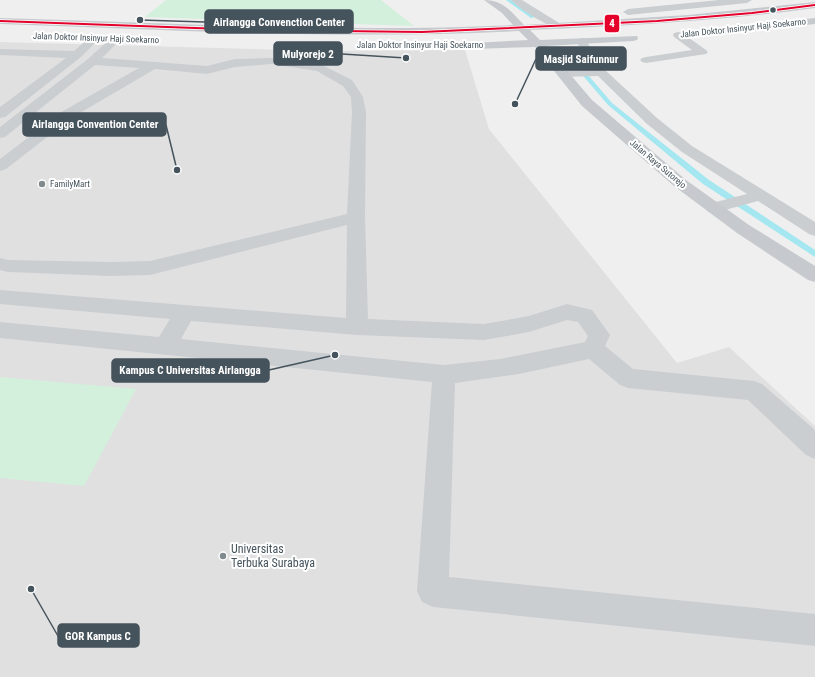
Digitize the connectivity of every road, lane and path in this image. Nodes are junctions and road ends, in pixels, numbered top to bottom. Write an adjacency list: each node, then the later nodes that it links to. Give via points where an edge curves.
1 (489, 0): 8 (main road, Jalan Raya Sutorejo)
2 (516, 0): 13 (street)
3 (747, 0): 4 (street)
4 (698, 2): 9 (street); 10 (street)
5 (815, 5): 6 (main road, Jalan Doktor Insinyur Haji Soekarno)
6 (797, 8): 7 (main road); 10 (main road, Jalan Doktor Insinyur Haji Soekarno)
7 (815, 10)
8 (505, 11): 14 (main road, Jalan Raya Sutorejo); 15 (main road, via 492,22)
9 (628, 12)
10 (724, 16): 13 (main road, Jalan Doktor Insinyur Haji Soekarno, via 642,23)
11 (0, 21): 15 (main road, Jalan Doktor Insinyur Haji Soekarno, via 400,32)
12 (815, 21): 16 (main road, Jalan Doktor Insinyur Haji Soekarno)
13 (559, 26): 14 (main road, Jalan Doktor Insinyur Haji Soekarno)
14 (527, 28): 15 (main road, Jalan Doktor Insinyur Haji Soekarno); 22 (main road, Jalan Raya Sutorejo)
15 (468, 31)
16 (674, 35): 27 (street, via 702,52)
17 (640, 37): 21 (main road, Jalan Doktor Insinyur Haji Soekarno)
18 (79, 38): 19 (main road, Jalan Doktor Insinyur Haji Soekarno)
19 (95, 38): 20 (main road, Jalan Doktor Insinyur Haji Soekarno); 26 (street)
20 (120, 40): 28 (street)
21 (576, 41): 22 (main road, Jalan Doktor Insinyur Haji Soekarno); 31 (street)
22 (543, 44): 23 (main road, Jalan Doktor Insinyur Haji Soekarno); 32 (main road, Jalan Raya Sutorejo)
23 (460, 46)
24 (0, 52): 25 (street)
25 (22, 53): 26 (street); 29 (street)
26 (76, 55): 33 (street)
27 (646, 60)
28 (92, 61): 30 (street); 34 (street)
29 (5, 63)
30 (152, 66): 36 (street); 42 (street, via 207,70 235,63 271,61 320,68 348,83 357,97 359,112)
31 (598, 72): 32 (street); 40 (street, via 652,121)
32 (567, 74): 41 (main road, Jalan Raya Sutorejo, via 587,103 680,183)
33 (14, 103): 34 (street); 35 (street)
34 (36, 113): 36 (street); 37 (street); 38 (street)
35 (0, 114)
36 (68, 114): 39 (street)
37 (0, 120)
38 (0, 134)
39 (0, 166)
40 (753, 198): 41 (street); 43 (street)
41 (719, 206): 45 (main road, Jalan Raya Sutorejo, via 743,229)
42 (356, 217): 44 (street, via 150,268 111,269); 48 (street)
43 (815, 230)
44 (0, 264)
45 (815, 276)
46 (0, 297): 47 (street)
47 (185, 312): 48 (street); 50 (street)
48 (357, 327): 51 (street, via 484,332 529,324 567,312 585,316 599,335)
49 (0, 330): 50 (street)
50 (165, 347): 52 (street)
51 (593, 349): 52 (street, via 473,373); 53 (street, via 628,378 754,391)
52 (444, 374): 54 (street, via 433,592)
53 (815, 447)
54 (815, 630)

